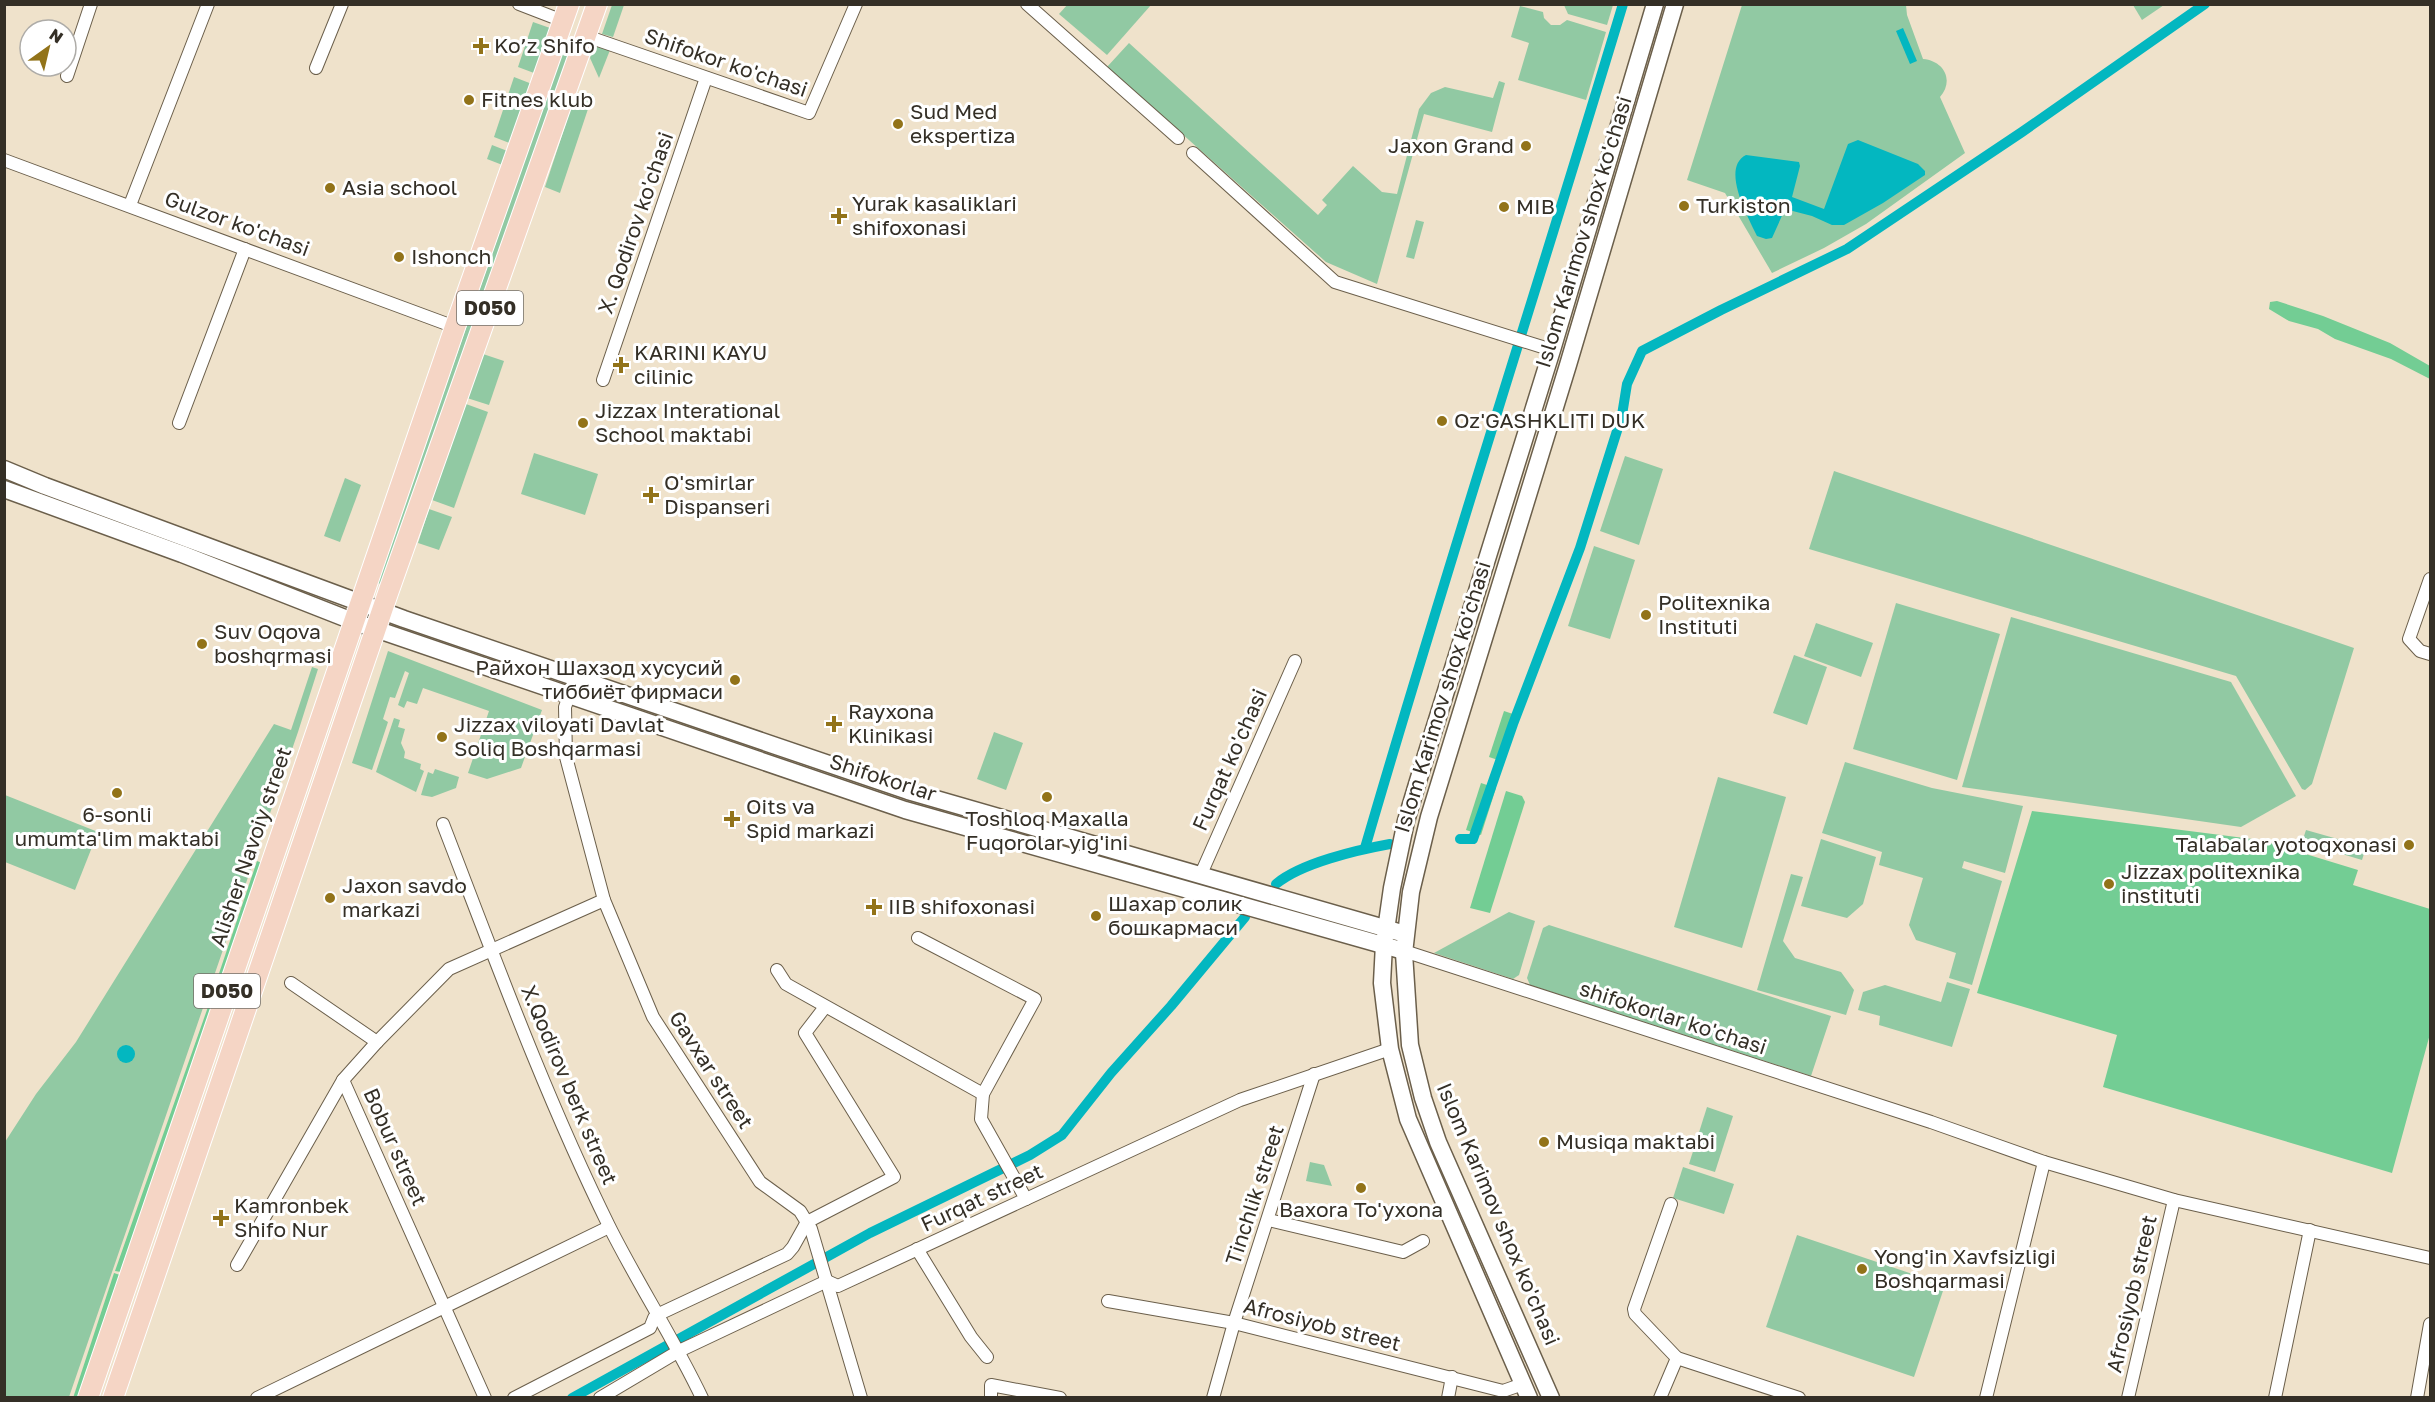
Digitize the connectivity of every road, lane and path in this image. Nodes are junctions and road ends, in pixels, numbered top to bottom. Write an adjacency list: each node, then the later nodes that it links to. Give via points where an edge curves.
1 (91, 4): 12 (street)
2 (208, 4): 18 (street)
3 (342, 4): 13 (street)
4 (519, 4): 10 (street)
5 (597, 4): 11 (main road, D050)
6 (856, 4): 14 (street, Shifokor ko'chasi, via 809,113)
7 (1027, 4): 15 (street)
8 (1655, 4): 21 (main road, Islom Karimov shox ko'chasi)
9 (1675, 4): 36 (main road, Islom Karimov shox ko'chasi, via 1429,817)
10 (566, 13): 20 (main road, D050)
11 (586, 36): 14 (street, Shifokor ko'chasi); 28 (main road, D050)
12 (78, 43)
13 (316, 68)
14 (706, 78): 22 (street, X. Qodirov ko'chasi)
15 (1178, 138)
16 (1193, 153): 21 (street, via 1335,282)
17 (4, 160): 18 (street, Gulzor ko'chasi)
18 (130, 206): 19 (street, Gulzor ko'chasi)
19 (245, 249): 20 (street, Gulzor ko'chasi); 23 (street)
20 (455, 327): 27 (main road, Alisher Navoiy street / D050)
21 (1552, 350): 37 (main road, Islom Karimov shox ko'chasi, via 1418,781 1392,888)
22 (603, 380)
23 (179, 423)
24 (4, 469): 27 (main road)
25 (4, 489): 27 (main road)
26 (2430, 579): 29 (street, via 2409,639 2420,651)
27 (358, 612): 28 (main road, Shifokorlar); 72 (main road, Alisher Navoiy street / D050)
28 (379, 620): 31 (main road, Shifokorlar); 32 (main road, Shifokorlar); 73 (main road, D050)
29 (2430, 654)
30 (1295, 661): 34 (street, Furqat ko'chasi)
31 (576, 676): 32 (street, Gavxar street); 34 (main road, Shifokorlar, via 908,791)
32 (570, 694): 35 (street, Gavxar street, via 565,706 566,757); 37 (main road, Shifokorlar, via 905,810)
33 (443, 824): 39 (street, X.Qodirov berk street)
34 (1201, 874): 37 (main road, Shifokorlar)
35 (604, 900): 39 (street); 54 (street, Gavxar street, via 653,1017 760,1182 800,1211)
36 (1405, 934): 37 (main road, Shifokorlar); 40 (main road, Islom Karimov shox ko'chasi)
37 (1385, 936): 40 (main road, Shifokorlar); 45 (main road, Islom Karimov shox ko'chasi, via 1382,983)
38 (918, 938): 48 (street, via 1035,999)
39 (492, 950): 44 (street, via 449,969); 55 (street, X.Qodirov berk street, via 549,1094)
40 (1404, 951): 49 (street, shifokorlar ko'chasi); 84 (main road, Islom Karimov shox ko'chasi, via 1410,1044 1423,1098 1438,1142)
41 (777, 970): 43 (street, via 786,984)
42 (291, 983): 44 (street)
43 (825, 1007): 48 (street); 54 (street, via 806,1034 894,1178)
44 (378, 1042): 47 (street, Bobur street)
45 (1390, 1049): 46 (street, Furqat street); 71 (main road, Islom Karimov shox ko'chasi, via 1408,1119)
46 (1314, 1074): 50 (street, Furqat street, via 1240,1100); 53 (street, Tinchlik street)
47 (343, 1080): 60 (street); 63 (street, Bobur street)
48 (983, 1094): 50 (street, via 981,1119)
49 (2044, 1162): 51 (street, shifokorlar ko'chasi); 87 (street)
50 (1026, 1199): 58 (street, Furqat street)
51 (2174, 1200): 56 (street, shifokorlar ko'chasi); 88 (street, Afrosiyob street)
52 (1671, 1204): 69 (street, via 1634,1309)
53 (1269, 1220): 57 (street, via 1403,1252); 65 (street, Tinchlik street)
54 (807, 1222): 61 (street, Gavxar street); 64 (street, via 787,1254)
55 (609, 1227): 63 (street); 64 (street, X.Qodirov berk street)
56 (2310, 1230): 59 (street, shifokorlar ko'chasi); 89 (street)
57 (1423, 1241)
58 (917, 1249): 61 (street, Furqat street, via 838,1286); 68 (street, via 970,1337)
59 (2430, 1258)
60 (237, 1265)
61 (828, 1281): 67 (street, Furqat street); 79 (street)
62 (1108, 1301): 65 (street, Afrosiyob street)
63 (446, 1307): 74 (street); 75 (street, Bobur street)
64 (659, 1314): 67 (street, X.Qodirov berk street); 76 (street, via 650,1328)
65 (1234, 1323): 70 (street, Afrosiyob street); 82 (street, Tinchlik street)
66 (2430, 1324): 90 (street)
67 (680, 1351): 77 (street, Furqat street); 78 (street, X.Qodirov berk street)
68 (987, 1357)
69 (1677, 1358): 85 (street); 86 (street)
70 (1452, 1377): 71 (street, Afrosiyob street, via 1503,1391); 83 (street)
71 (1526, 1391)
72 (88, 1398)
73 (113, 1398)
74 (256, 1398)
75 (485, 1398)
76 (514, 1398)
77 (600, 1398)
78 (702, 1398)
79 (861, 1398)
80 (991, 1398): 81 (street, via 991,1385)
81 (1060, 1398)
82 (1213, 1398)
83 (1448, 1398)
84 (1551, 1398)
85 (1660, 1398)
86 (1799, 1398)
87 (1986, 1398)
88 (2128, 1398)
89 (2275, 1398)
90 (2417, 1398)

